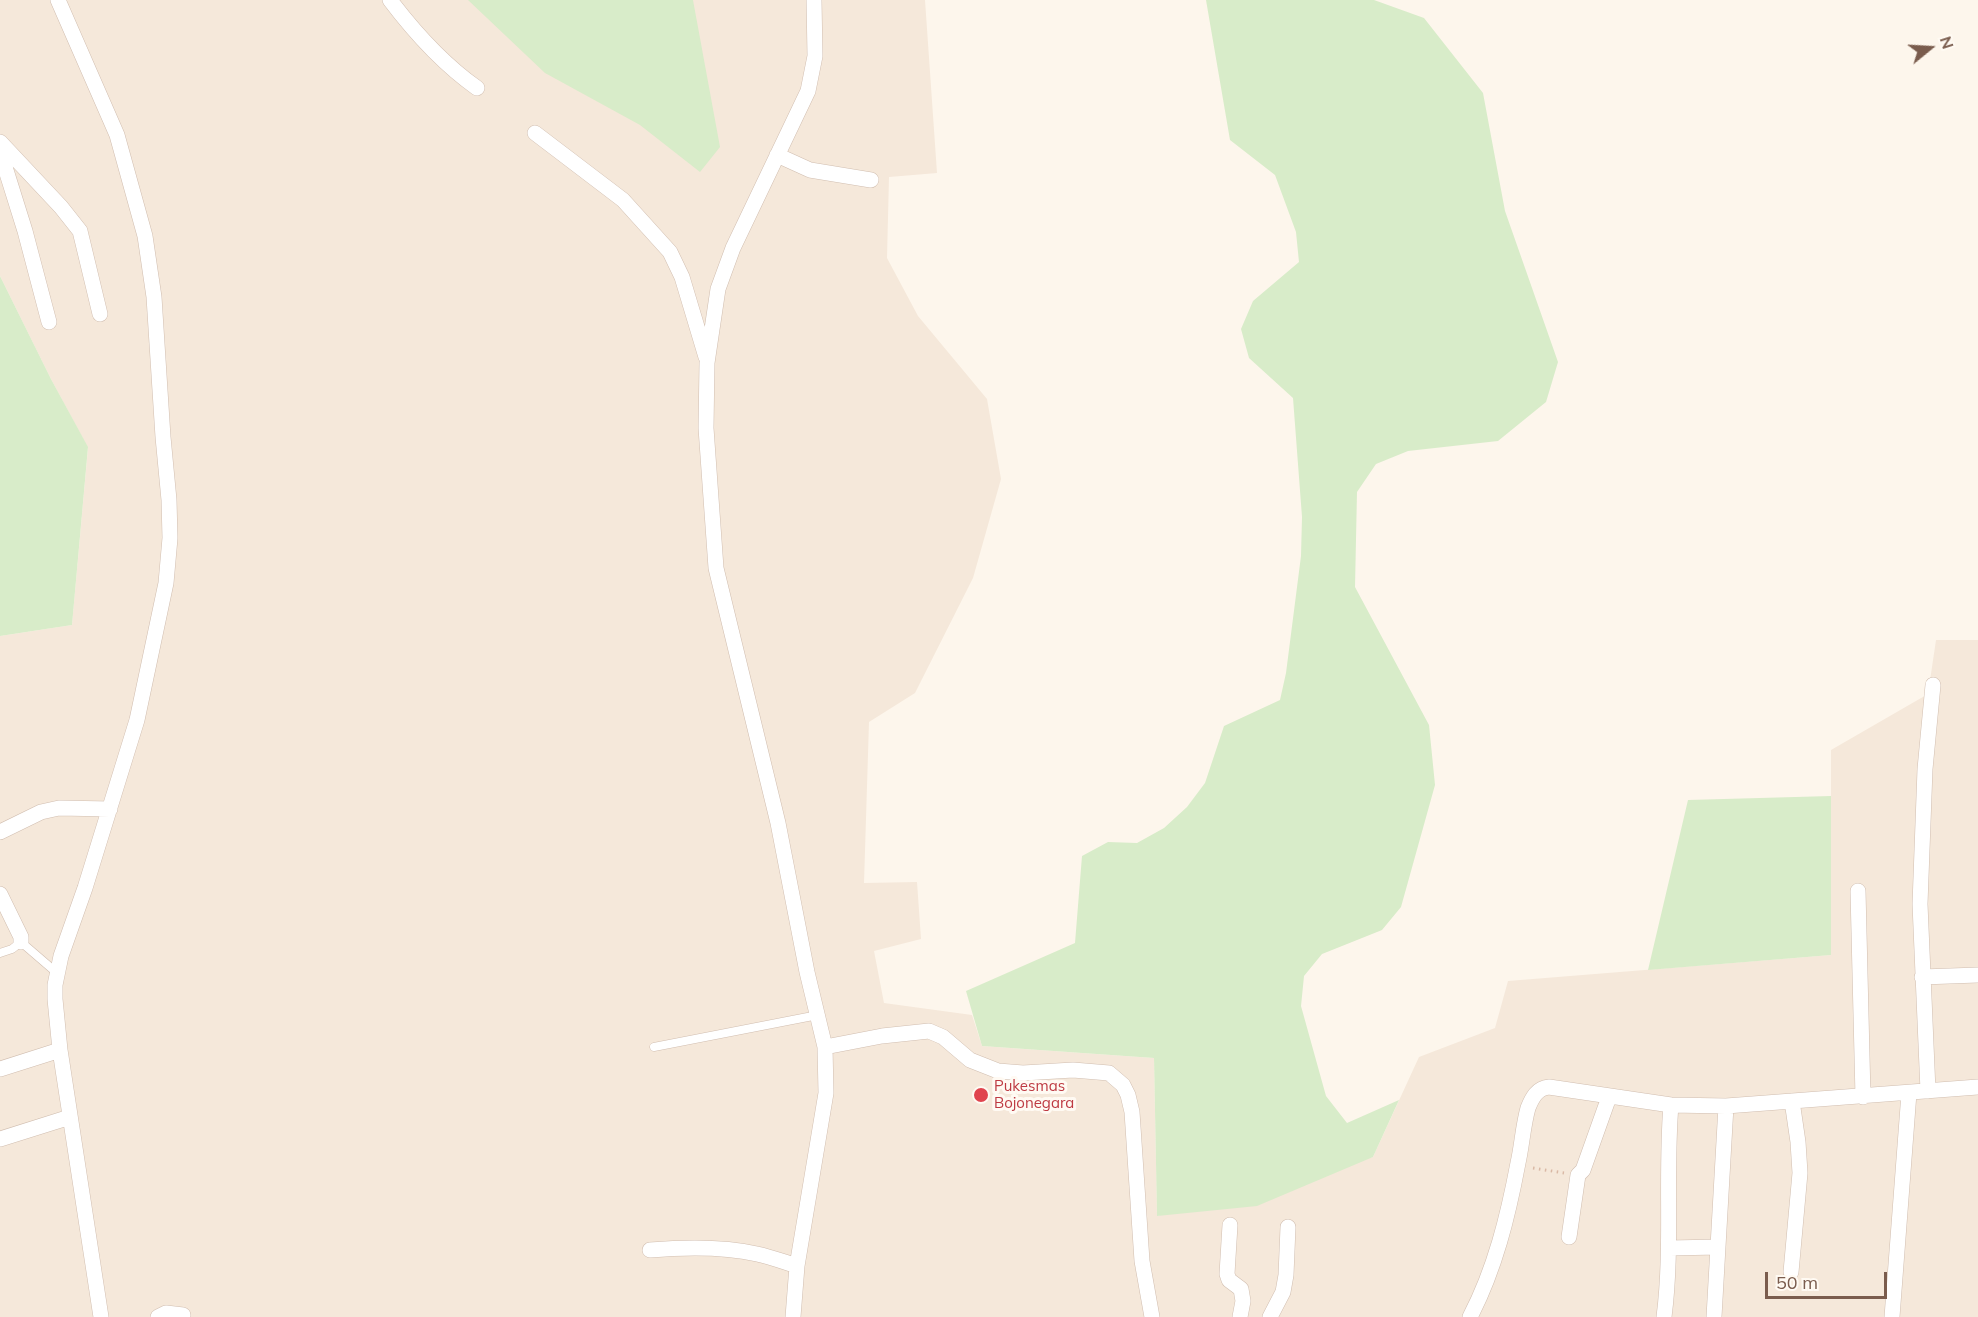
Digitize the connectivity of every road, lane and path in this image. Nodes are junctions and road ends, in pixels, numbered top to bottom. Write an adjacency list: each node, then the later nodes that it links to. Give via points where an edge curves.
1 (58, 0): 14 (street, via 117,135 145,236 154,297 168,475 170,538 166,583 137,720)
2 (390, 0): 4 (street, via 432,50)
3 (814, 0): 8 (street, via 815,57 811,80)
4 (477, 88)
5 (535, 133): 12 (street, via 623,200 670,252 682,277)
6 (0, 142): 10 (street, via 80,231)
7 (0, 151): 11 (street)
8 (777, 155): 9 (street, via 810,170); 12 (street, via 718,289)
9 (871, 180)
10 (100, 314)
11 (49, 322)
12 (707, 363): 23 (street, via 706,428 716,568 778,823)
13 (1933, 685): 22 (street, via 1925,769)
14 (110, 809): 15 (street, via 59,808); 20 (street)
15 (0, 831)
16 (1858, 891): 32 (street)
17 (0, 894): 18 (street)
18 (21, 942): 19 (lane); 20 (lane)
19 (0, 953)
20 (57, 974): 26 (street)
21 (1978, 975): 22 (street)
22 (1922, 977): 29 (street)
23 (818, 1015): 24 (lane); 25 (street)
24 (654, 1047)
25 (825, 1047): 46 (street, via 826,1093); 52 (street, via 929,1031 943,1037 970,1060 998,1071 1100,1071 1120,1081 1132,1112 1142,1266)
26 (60, 1050): 27 (street); 36 (street)
27 (0, 1069)
28 (1978, 1087): 29 (street)
29 (1928, 1091): 30 (street)
30 (1910, 1093): 32 (street); 58 (street)
31 (1609, 1097): 34 (street); 38 (street, via 1549,1087 1538,1091 1528,1109); 39 (street)
32 (1863, 1097): 33 (street)
33 (1792, 1101): 35 (street); 47 (street, via 1800,1173)
34 (1671, 1105): 35 (street); 44 (street)
35 (1726, 1106): 43 (street)
36 (70, 1117): 37 (street); 49 (street)
37 (0, 1139)
38 (1518, 1165): 39 (path); 55 (street, via 1496,1258)
39 (1578, 1175): 42 (street)
40 (1230, 1225): 53 (street, via 1227,1274 1241,1289)
41 (1288, 1227): 54 (street, via 1283,1292)
42 (1569, 1237)
43 (1718, 1247): 44 (street); 57 (street)
44 (1670, 1248): 56 (street)
45 (650, 1250): 46 (street, via 734,1250)
46 (798, 1266): 51 (street)
47 (1791, 1272)
48 (183, 1315): 50 (street, via 166,1313)
49 (101, 1317)
50 (158, 1317)
51 (793, 1317)
52 (1152, 1317)
53 (1240, 1317)
54 (1270, 1317)
55 (1470, 1317)
56 (1664, 1317)
57 (1714, 1317)
58 (1892, 1317)

